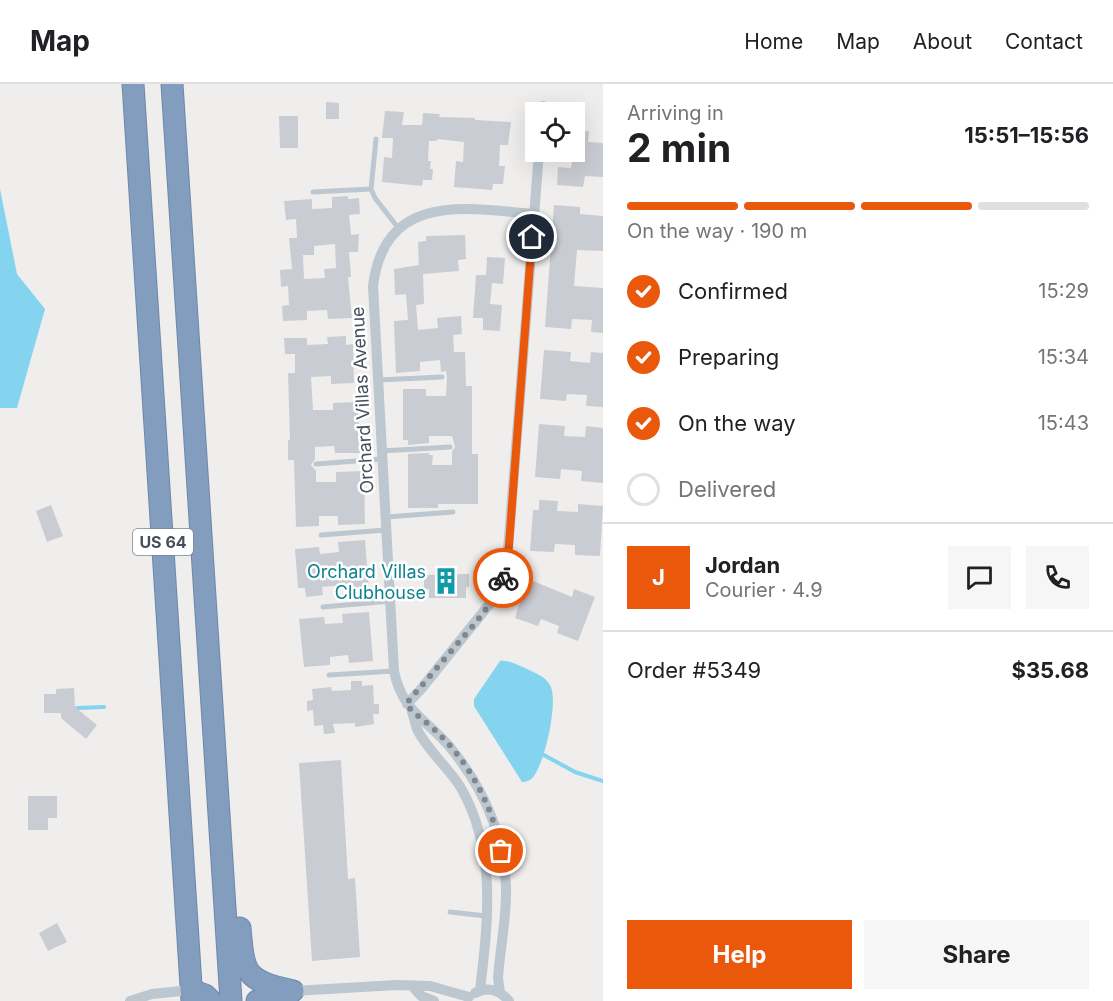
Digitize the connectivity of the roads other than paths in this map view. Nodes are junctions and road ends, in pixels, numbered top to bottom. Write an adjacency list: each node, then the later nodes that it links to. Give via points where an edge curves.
1 (133, 84): 32 (highway, US 64)
2 (172, 84): 18 (highway, US 64)
3 (376, 139): 5 (lane)
4 (538, 162): 7 (street)
5 (371, 189): 6 (lane); 8 (lane)
6 (313, 192)
7 (534, 214): 8 (street, Orchard Villas Avenue, via 443,209 420,215); 23 (street, via 506,569 492,601)
8 (399, 229): 10 (street, Orchard Villas Avenue, via 385,246 374,272 372,302)
9 (442, 376): 10 (lane)
10 (378, 380): 12 (street, Orchard Villas Avenue)
11 (450, 447): 12 (lane)
12 (382, 455): 13 (lane); 15 (street, Orchard Villas Avenue)
13 (316, 464)
14 (453, 512): 15 (lane)
15 (386, 517): 16 (street, Orchard Villas Avenue)
16 (386, 530): 17 (lane); 19 (street, Orchard Villas Avenue)
17 (321, 535)
18 (202, 564): 30 (highway, via 218,670 244,961 257,981); 36 (highway, US 64)
19 (391, 601): 20 (lane); 21 (street, Orchard Villas Avenue)
20 (323, 607)
21 (394, 671): 22 (lane); 23 (street, Orchard Villas Avenue)
22 (329, 675)
23 (409, 708): 24 (street, Orchard Villas Avenue, via 438,733 459,759); 25 (street, Orchard Villas Avenue, via 417,729 461,788)
24 (488, 806): 25 (street); 31 (street, Orchard Villas Avenue, via 498,837 506,889)
25 (472, 814): 27 (street, Orchard Villas Avenue, via 486,862)
26 (450, 912): 27 (lane)
27 (486, 916): 29 (street, Orchard Villas Avenue)
28 (413, 987): 30 (street); 33 (street, via 430,986); 38 (street)
29 (480, 990): 31 (street); 33 (street)
30 (293, 991): 37 (highway)
31 (500, 993): 39 (street)
32 (191, 995): 34 (street, via 152,994); 35 (highway, via 205,995)
33 (468, 999)
34 (130, 1001)
35 (211, 1001)
36 (231, 1001)
37 (257, 1001)
38 (434, 1001)
39 (509, 1001)

